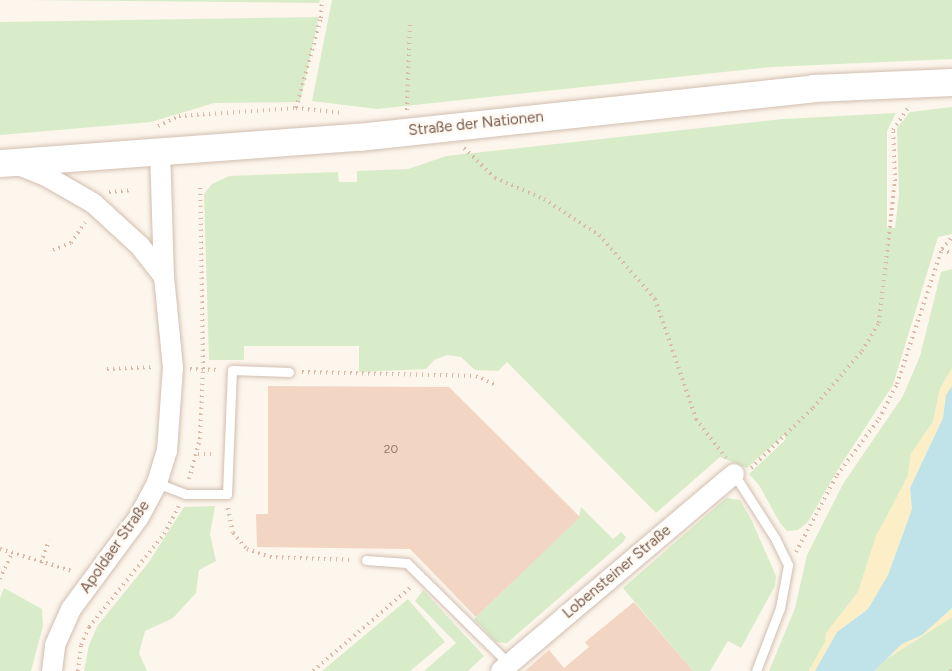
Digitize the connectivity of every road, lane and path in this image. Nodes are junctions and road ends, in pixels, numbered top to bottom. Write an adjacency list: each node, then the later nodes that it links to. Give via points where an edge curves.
1 (322, 0): 6 (path, via 321,18 296,108 179,116)
2 (410, 22): 5 (path)
3 (952, 82): 6 (main road, Straße der Nationen, via 813,88 358,137)
4 (914, 102): 19 (path, via 893,130 895,181 879,322 862,351 813,408 747,472)
5 (407, 112)
6 (155, 141): 8 (main road, Straße der Nationen); 16 (street, Apoldaer Straße)
7 (464, 148): 19 (path, via 495,178 544,199 599,235 655,299 696,419)
8 (6, 163): 16 (street, via 46,176 93,203 140,246)
9 (105, 183): 10 (path, via 105,192)
10 (133, 190)
11 (87, 220): 14 (path, via 71,243)
12 (952, 237): 13 (path)
13 (942, 249): 15 (path); 27 (path, via 897,384 879,419 837,475)
14 (53, 250)
15 (952, 254)
16 (164, 277): 20 (street, Apoldaer Straße, via 172,399 167,451)
17 (289, 372): 18 (path, via 476,376); 21 (lane, via 231,370)
18 (494, 384)
19 (731, 467): 27 (lane); 31 (street, Lobensteiner Straße)
20 (157, 483): 21 (lane, via 185,494); 32 (street, Apoldaer Straße, via 139,517 71,609 56,645)
21 (227, 494): 25 (path, via 233,533 247,549 270,557)
22 (49, 540): 26 (path)
23 (0, 549): 24 (path)
24 (12, 553): 26 (path); 30 (path)
25 (366, 560): 29 (lane, via 407,563)
26 (41, 563): 28 (path)
27 (788, 565): 34 (lane, via 780,608)
28 (72, 571)
29 (423, 577): 31 (lane); 33 (path)
30 (0, 579)
31 (505, 668)
32 (52, 671)
33 (314, 671)
34 (756, 671)

